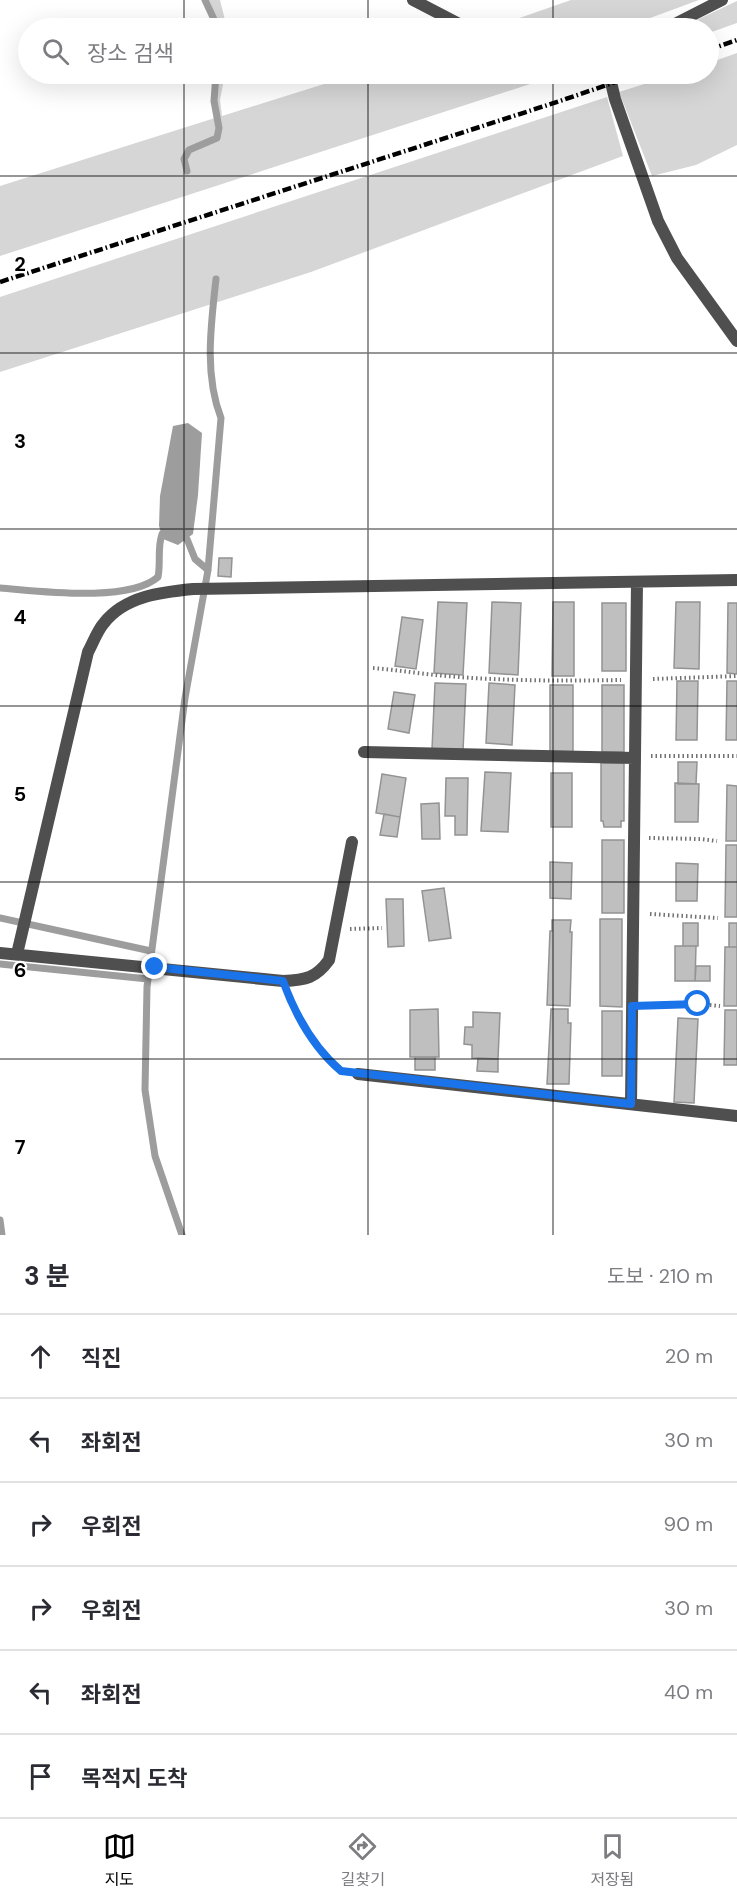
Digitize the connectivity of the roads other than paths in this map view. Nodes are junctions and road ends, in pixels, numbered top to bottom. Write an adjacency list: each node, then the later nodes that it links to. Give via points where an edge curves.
1 (413, 0): 3 (street)
2 (722, 0): 4 (street)
3 (448, 18)
4 (687, 18)
5 (611, 84): 6 (street, via 658,221 677,258)
6 (737, 341)
7 (737, 580): 8 (street)
8 (637, 582): 10 (street); 13 (street, via 193,589 155,593 121,608 104,623 88,652)
9 (364, 752): 10 (street)
10 (635, 758): 15 (street)
11 (352, 842): 13 (street, via 329,960 319,974 283,981)
12 (0, 953): 13 (street)
13 (17, 954)
14 (358, 1074): 15 (street)
15 (631, 1104): 16 (street)
16 (737, 1116)

